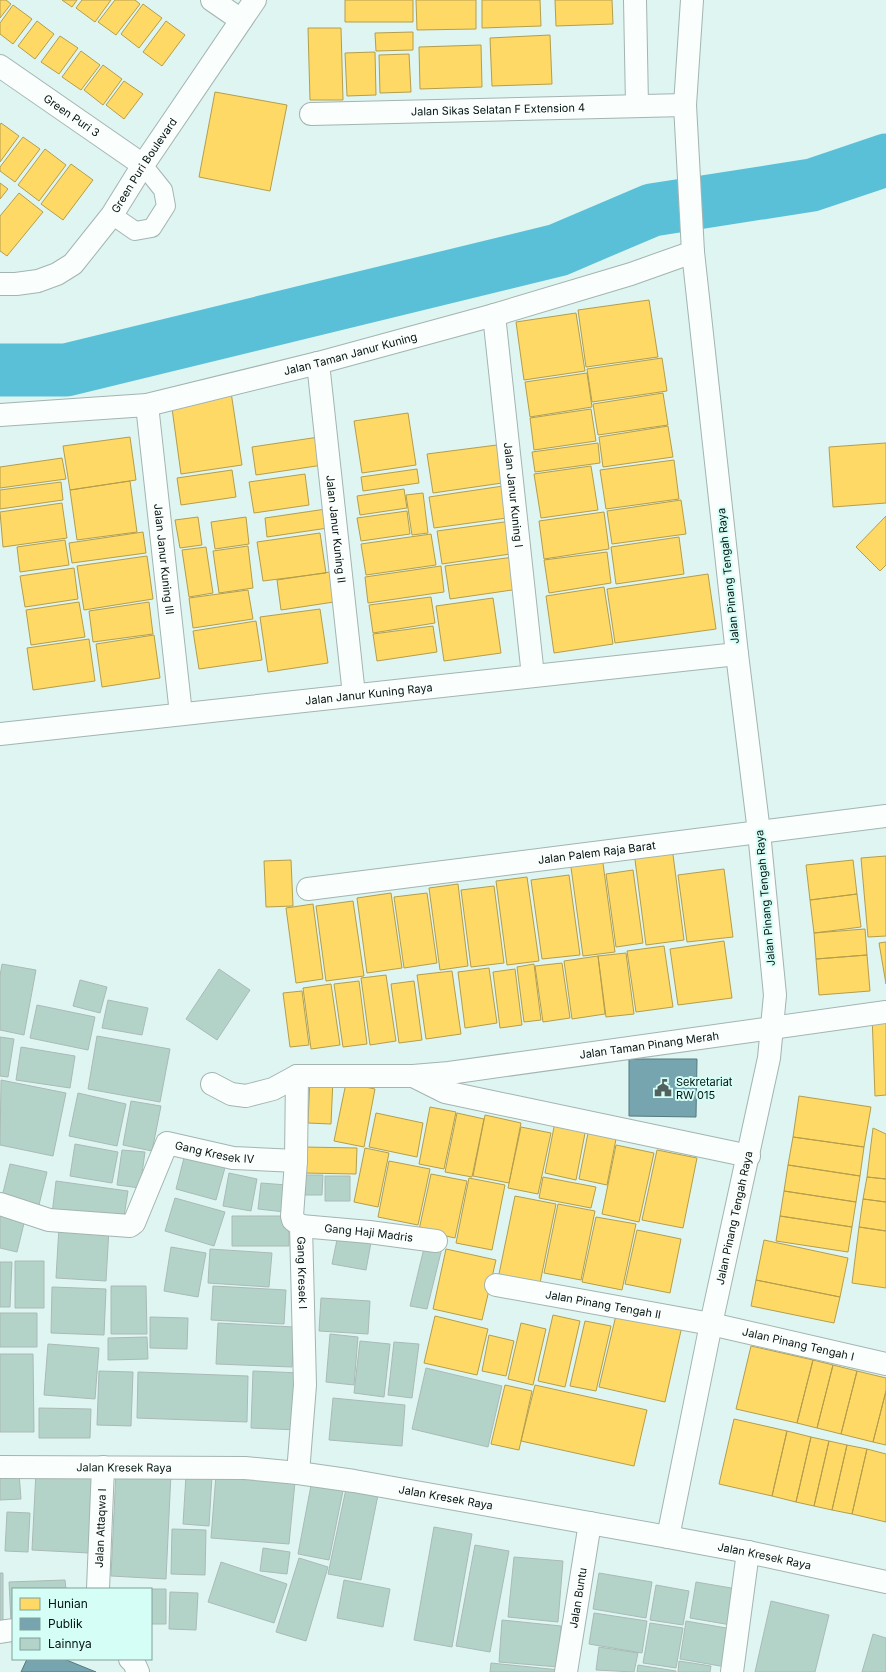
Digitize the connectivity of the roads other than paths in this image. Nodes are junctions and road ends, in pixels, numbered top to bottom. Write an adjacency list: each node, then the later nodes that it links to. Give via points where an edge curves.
1 (212, 0): 5 (street)
2 (255, 0): 5 (street, Green Puri Boulevard)
3 (635, 0): 8 (street)
4 (692, 0): 7 (street, Jalan Pinang Tengah Raya)
5 (241, 20): 10 (street, Green Puri Boulevard)
6 (0, 66): 10 (street, Green Puri 3)
7 (685, 104): 8 (street, Jalan Sikas Selatan F Extension 4); 12 (street, Jalan Pinang Tengah Raya)
8 (636, 106): 9 (street, Jalan Sikas Selatan F Extension 4)
9 (311, 114)
10 (143, 165): 11 (street, Green Puri Boulevard); 11 (lane, via 163,190 166,206 152,228 135,231)
11 (112, 215): 13 (street, Green Puri Boulevard, via 73,264 57,274 38,281)
12 (693, 243): 14 (street, Jalan Taman Janur Kuning, via 631,274); 18 (street, Jalan Pinang Tengah Raya)
13 (0, 284)
14 (494, 315): 15 (street, Jalan Taman Janur Kuning); 19 (street, Jalan Janur Kuning I)
15 (318, 363): 16 (street, Jalan Taman Janur Kuning); 20 (street, Jalan Janur Kuning II)
16 (147, 405): 17 (street, Jalan Taman Janur Kuning); 21 (street, Jalan Janur Kuning III)
17 (0, 415)
18 (737, 654): 19 (street, Jalan Janur Kuning Raya); 24 (street, Jalan Pinang Tengah Raya)
19 (533, 676): 20 (street, Jalan Janur Kuning Raya)
20 (354, 695): 21 (street, Jalan Janur Kuning Raya)
21 (181, 714): 22 (street, Jalan Janur Kuning Raya)
22 (0, 734)
23 (886, 816): 24 (street, Jalan Palem Raja Barat)
24 (759, 832): 25 (street, Jalan Palem Raja Barat); 27 (street, Jalan Pinang Tengah Raya, via 774,995)
25 (308, 889)
26 (886, 1012): 27 (street, Jalan Taman Pinang Merah)
27 (773, 1028): 29 (street, Jalan Taman Pinang Merah); 31 (street, Jalan Pinang Tengah Raya)
28 (297, 1076): 29 (street, Jalan Taman Pinang Merah); 30 (street, Jalan Taman Pinang Merah, via 273,1089 246,1096 231,1094); 32 (street, Gang Kresek I)
29 (413, 1076): 31 (street, Jalan Taman Pinang Merah, via 445,1092)
30 (212, 1084)
31 (749, 1156): 37 (street, Jalan Pinang Tengah Raya)
32 (296, 1161): 33 (street, Gang Kresek IV, via 233,1158 167,1143 134,1223 130,1226 49,1220); 34 (street, Gang Kresek I, via 292,1216)
33 (0, 1204)
34 (301, 1226): 35 (street, Gang Haji Madris); 41 (street, Gang Kresek I, via 305,1385)
35 (436, 1241)
36 (496, 1285): 37 (street, Jalan Pinang Tengah II)
37 (711, 1324): 38 (street, Jalan Pinang Tengah I); 43 (street, Jalan Pinang Tengah Raya)
38 (886, 1364)
39 (0, 1467): 40 (street, Jalan Kresek Raya)
40 (103, 1467): 41 (street, Jalan Kresek Raya, via 245,1468); 46 (street, Jalan Attaqwa I)
41 (298, 1473): 42 (street, Jalan Kresek Raya)
42 (590, 1523): 43 (street, Jalan Kresek Raya); 51 (street, Jalan Buntu)
43 (668, 1537): 44 (street, Jalan Kresek Raya)
44 (748, 1552): 45 (street, Jalan Kresek Raya); 52 (street)
45 (886, 1582)
46 (98, 1588)
47 (12, 1630): 48 (street)
48 (0, 1632)
49 (131, 1660): 50 (street)
50 (138, 1672)
51 (566, 1672)
52 (732, 1672)

